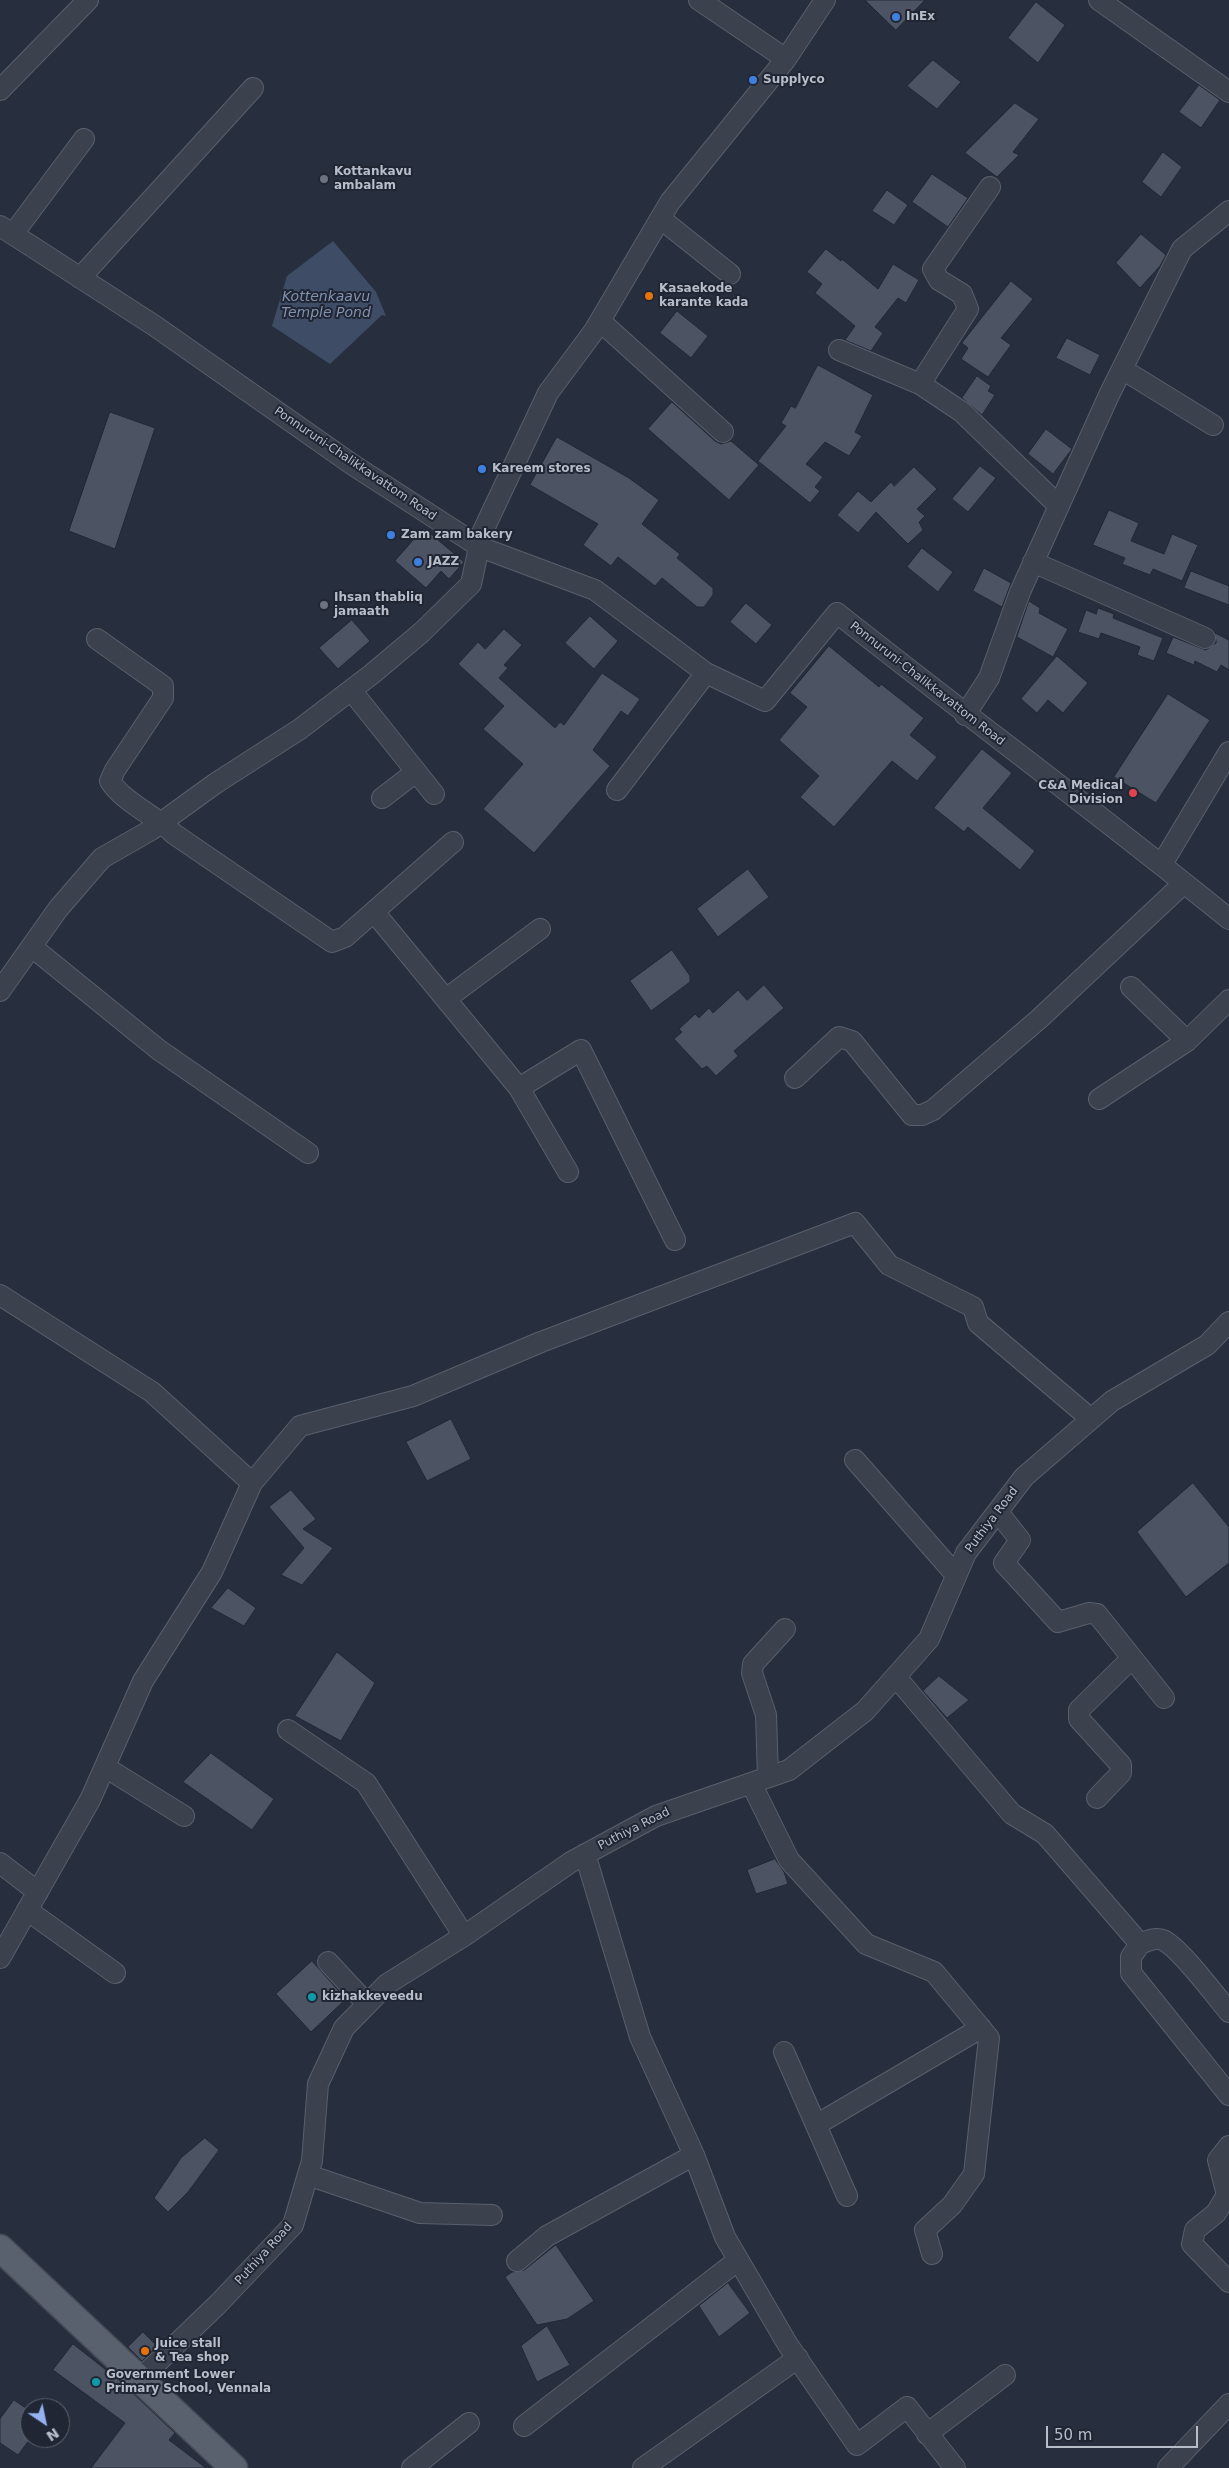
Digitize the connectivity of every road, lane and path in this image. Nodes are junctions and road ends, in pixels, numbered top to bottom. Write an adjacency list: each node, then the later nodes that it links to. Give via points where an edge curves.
1 (88, 0): 7 (street)
2 (699, 0): 5 (street)
3 (825, 0): 5 (street)
4 (1099, 0): 8 (street)
5 (786, 59): 12 (street, via 670,202)
6 (253, 88): 15 (street)
7 (0, 90)
8 (1229, 92)
9 (84, 139): 13 (street)
10 (990, 187): 19 (street, via 933,269 939,280 962,294 968,310)
11 (1229, 211): 18 (street, via 1182,249)
12 (661, 219): 14 (street); 16 (street)
13 (7, 230): 15 (street, Ponnuruni-Chalikkavattom Road)
14 (730, 274)
15 (80, 278): 23 (street, Ponnuruni-Chalikkavattom Road, via 155,326 353,465)
16 (600, 321): 21 (street); 23 (street, via 548,393 482,533)
17 (839, 350): 19 (street)
18 (1122, 369): 20 (street); 22 (street)
19 (920, 384): 22 (street, via 962,412)
20 (1213, 425)
21 (724, 432)
22 (1059, 506): 24 (street)
23 (480, 547): 27 (street, Ponnuruni-Chalikkavattom Road, via 595,590); 28 (street, via 471,584 422,632)
24 (1033, 562): 25 (street); 29 (street, via 990,678)
25 (1205, 638)
26 (97, 639): 35 (street, via 163,686 164,698 110,781 115,790)
27 (706, 673): 29 (street, Ponnuruni-Chalikkavattom Road, via 765,701 837,613); 32 (street)
28 (351, 690): 31 (street); 35 (street, via 300,729 216,782)
29 (965, 715): 37 (street, Ponnuruni-Chalikkavattom Road)
30 (1229, 752): 37 (street)
31 (416, 772): 33 (street); 34 (street)
32 (617, 790)
33 (434, 794)
34 (382, 798)
35 (162, 822): 39 (street, via 174,834 332,942 345,937); 42 (street, via 102,858 58,909)
36 (453, 842): 39 (street)
37 (1162, 864): 38 (street, Ponnuruni-Chalikkavattom Road)
38 (1184, 883): 40 (street, Ponnuruni-Chalikkavattom Road); 48 (street, via 1039,1019 922,1116 912,1115 852,1041 839,1037)
39 (374, 912): 45 (street)
40 (1229, 919)
41 (540, 929): 45 (street)
42 (32, 948): 44 (street); 51 (street, via 159,1050)
43 (1131, 987): 47 (street)
44 (0, 990)
45 (447, 998): 49 (street)
46 (1229, 1000): 47 (street)
47 (1187, 1041): 50 (street)
48 (795, 1078)
49 (519, 1088): 52 (street); 53 (street, via 581,1050)
50 (1099, 1099)
51 (308, 1153)
52 (568, 1172)
53 (675, 1240)
54 (0, 1295): 58 (street, via 152,1392)
55 (1229, 1322): 56 (street, Puthiya Road, via 1207,1345 1112,1401)
56 (1091, 1419): 58 (street, via 978,1323 973,1307 890,1265 855,1223 541,1342 413,1396 300,1426); 59 (street, Puthiya Road, via 1024,1477)
57 (855, 1460): 60 (street)
58 (252, 1483): 66 (street, via 212,1572 143,1681)
59 (998, 1512): 60 (street, Puthiya Road, via 966,1553); 62 (street, via 1020,1540 1004,1563 1058,1622 1089,1613 1097,1614)
60 (956, 1576): 63 (street, Puthiya Road, via 929,1640)
61 (785, 1629): 67 (street, via 753,1664 752,1673 766,1715)
62 (1132, 1658): 64 (street); 68 (street, via 1079,1710 1079,1719 1121,1765 1121,1773)
63 (896, 1676): 67 (street, Puthiya Road, via 865,1711 789,1770); 75 (street, via 1012,1814 1045,1834)
64 (1164, 1698)
65 (288, 1730): 74 (street, via 366,1783)
66 (105, 1767): 69 (street); 72 (street)
67 (760, 1780): 70 (street, Puthiya Road, via 656,1816); 81 (street, via 789,1860 866,1944 934,1972)
68 (1097, 1798)
69 (184, 1816)
70 (585, 1854): 74 (street, Puthiya Road); 86 (street, via 640,2037)
71 (0, 1863): 72 (street)
72 (38, 1892): 73 (street)
73 (27, 1910): 76 (street); 78 (street)
74 (464, 1936): 79 (street, Puthiya Road, via 387,1984)
75 (1140, 1944): 80 (street, via 1151,1939 1163,1940 1184,1959); 83 (street, via 1131,1956 1131,1973)
76 (0, 1958)
77 (328, 1962): 79 (street)
78 (115, 1973)
79 (367, 2004): 87 (street, Puthiya Road, via 344,2028 318,2084)
80 (1229, 2012)
81 (981, 2028): 84 (street); 91 (street, via 989,2038 974,2174 952,2205 925,2230)
82 (784, 2052): 84 (street)
83 (1229, 2095)
84 (816, 2125): 88 (street)
85 (1229, 2146): 94 (street, via 1218,2160 1227,2195 1216,2213 1195,2230 1192,2244)
86 (694, 2155): 92 (street); 93 (street, via 547,2236)
87 (308, 2175): 89 (street, via 420,2213); 97 (street, Puthiya Road, via 293,2225)
88 (847, 2196)
89 (492, 2215)
90 (0, 2248): 97 (main road)
91 (932, 2254)
92 (737, 2261): 95 (street); 100 (street)
93 (517, 2262)
94 (1229, 2282)
95 (798, 2358): 101 (street, via 857,2444 907,2407); 104 (street)
96 (1005, 2375): 101 (street)
97 (140, 2379): 102 (main road)
98 (1229, 2404): 106 (street)
99 (469, 2423): 103 (street)
100 (524, 2426)
101 (927, 2434): 105 (street)
102 (234, 2468)
103 (412, 2468)
104 (643, 2468)
105 (955, 2468)
106 (1168, 2468)

